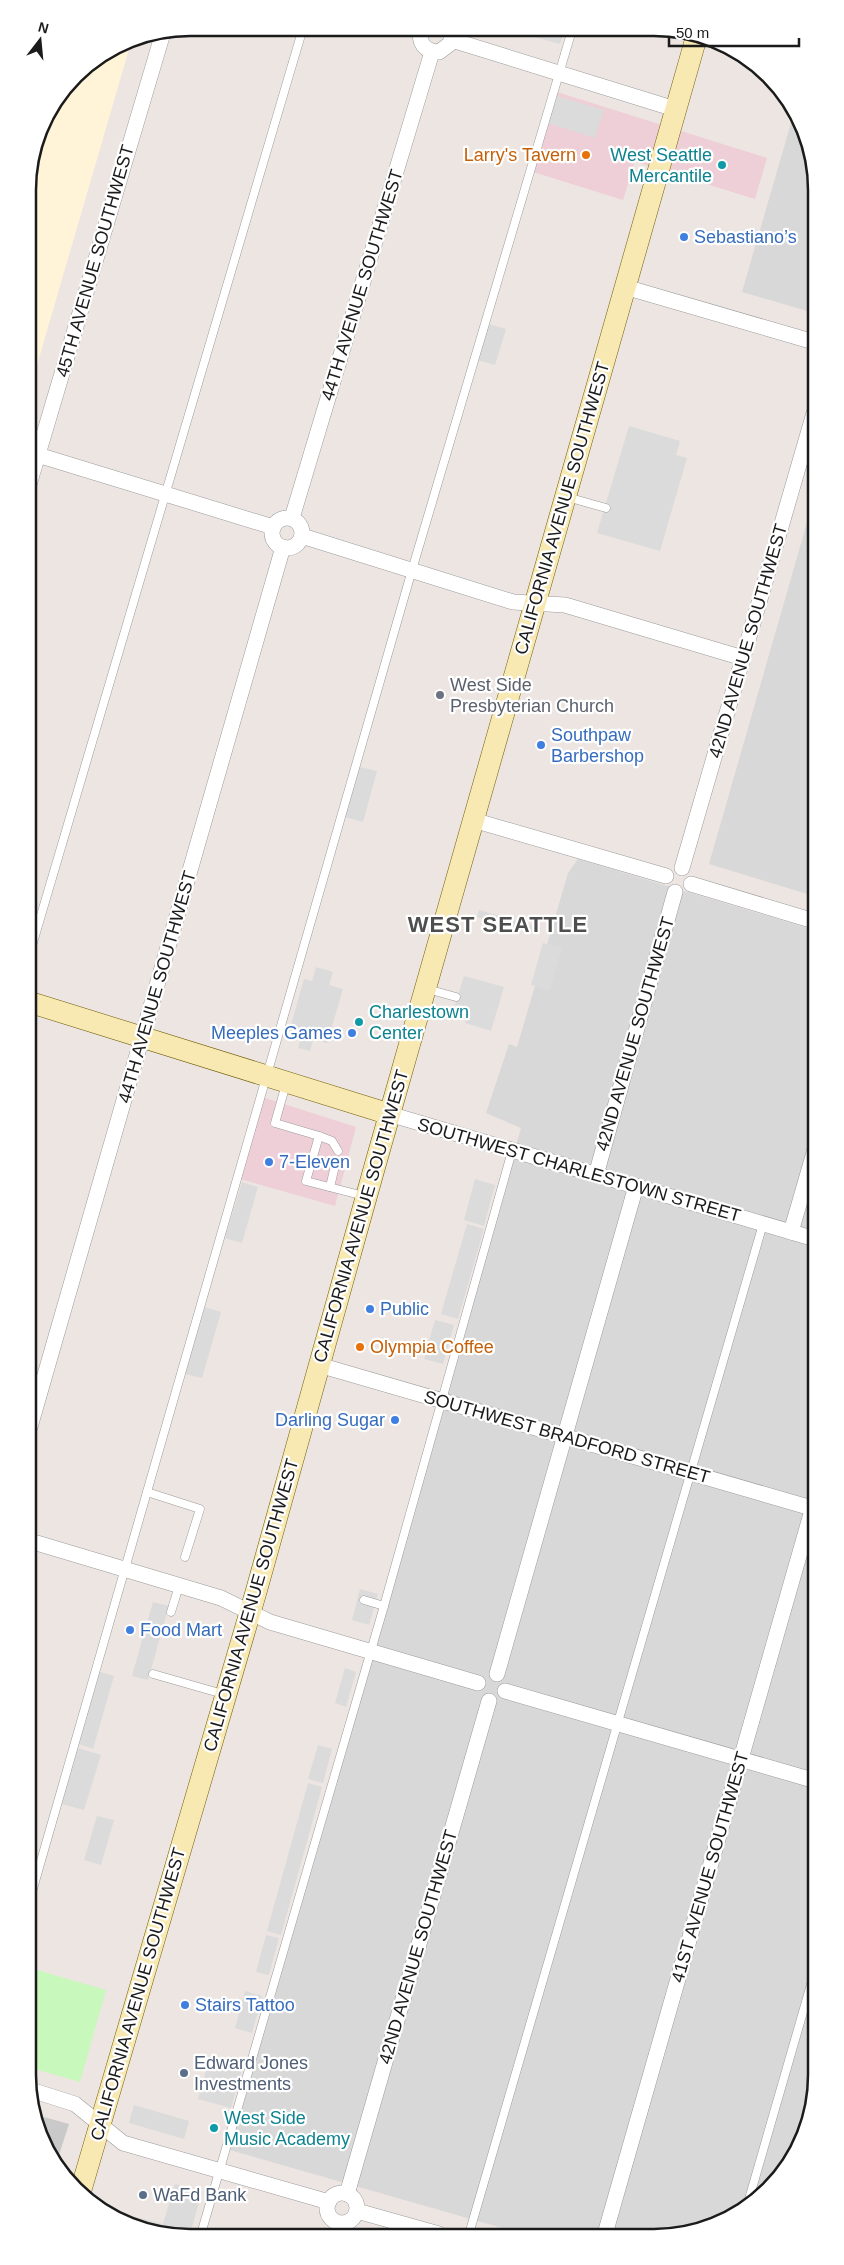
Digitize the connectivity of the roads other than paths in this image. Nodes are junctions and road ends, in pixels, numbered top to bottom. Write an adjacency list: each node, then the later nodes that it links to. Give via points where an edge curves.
1 (301, 36): 16 (lane)
2 (421, 36): 8 (street, via 421,42)
3 (452, 36): 8 (street, via 444,51)
4 (455, 36): 9 (street)
5 (570, 36): 9 (lane)
6 (160, 40): 14 (street, 45TH AVENUE SOUTHWEST)
7 (696, 42): 10 (main road, CALIFORNIA AVENUE SOUTHWEST)
8 (432, 52): 19 (street, 44TH AVENUE SOUTHWEST)
9 (559, 73): 10 (street); 23 (lane)
10 (676, 109): 11 (main road, CALIFORNIA AVENUE SOUTHWEST)
11 (625, 287): 12 (street); 17 (main road, CALIFORNIA AVENUE SOUTHWEST)
12 (808, 340)
13 (808, 434): 25 (street, 42ND AVENUE SOUTHWEST)
14 (37, 441)
15 (37, 455): 16 (street)
16 (164, 494): 20 (street); 32 (lane)
17 (565, 496): 18 (lane); 24 (main road, CALIFORNIA AVENUE SOUTHWEST)
18 (606, 508)
19 (292, 518): 20 (street, via 279,520); 21 (street, via 299,523)
20 (273, 527): 22 (street, via 274,541)
21 (302, 536): 22 (street, via 295,546); 23 (street)
22 (283, 547): 36 (street, 44TH AVENUE SOUTHWEST)
23 (412, 570): 24 (street, via 508,601); 37 (lane)
24 (534, 604): 25 (street, via 565,605); 26 (main road, CALIFORNIA AVENUE SOUTHWEST)
25 (743, 658): 27 (street, 42ND AVENUE SOUTHWEST)
26 (473, 820): 28 (street); 33 (main road, CALIFORNIA AVENUE SOUTHWEST)
27 (682, 868): 28 (street, via 672,868); 29 (street, via 690,876)
28 (666, 876): 30 (street, via 666,886)
29 (691, 884): 30 (street, via 684,891); 31 (street)
30 (675, 892): 44 (street, 42ND AVENUE SOUTHWEST)
31 (808, 919)
32 (37, 930)
33 (425, 988): 34 (lane); 39 (main road, CALIFORNIA AVENUE SOUTHWEST)
34 (456, 997)
35 (37, 1004): 36 (main road, SOUTHWEST CHARLESTOWN STREET)
36 (143, 1036): 37 (main road, SOUTHWEST CHARLESTOWN STREET); 54 (street, 44TH AVENUE SOUTHWEST)
37 (266, 1075): 38 (main road, SOUTHWEST CHARLESTOWN STREET); 57 (lane)
38 (287, 1082): 39 (main road, SOUTHWEST CHARLESTOWN STREET); 40 (lane, via 275,1123)
39 (389, 1114): 42 (street, SOUTHWEST CHARLESTOWN STREET); 48 (main road, CALIFORNIA AVENUE SOUTHWEST)
40 (319, 1136): 41 (lane, via 332,1141); 47 (lane, via 306,1181)
41 (338, 1150)
42 (512, 1151): 44 (street, SOUTHWEST CHARLESTOWN STREET); 53 (lane)
43 (334, 1170): 47 (lane)
44 (596, 1175): 46 (street, SOUTHWEST CHARLESTOWN STREET)
45 (807, 1175): 50 (street)
46 (636, 1186): 49 (street, SOUTHWEST CHARLESTOWN STREET); 55 (street)
47 (330, 1187): 48 (lane)
48 (366, 1197): 52 (main road, CALIFORNIA AVENUE SOUTHWEST)
49 (763, 1224): 50 (street, SOUTHWEST CHARLESTOWN STREET); 56 (lane)
50 (791, 1232): 51 (street, SOUTHWEST CHARLESTOWN STREET)
51 (807, 1237)
52 (319, 1366): 53 (street, SOUTHWEST BRADFORD STREET); 67 (main road, CALIFORNIA AVENUE SOUTHWEST)
53 (441, 1401): 55 (street, SOUTHWEST BRADFORD STREET); 65 (lane)
54 (36, 1405)
55 (564, 1437): 56 (street, SOUTHWEST BRADFORD STREET); 70 (street)
56 (692, 1474): 58 (street, SOUTHWEST BRADFORD STREET); 75 (lane)
57 (147, 1492): 61 (lane, via 200,1509); 62 (lane)
58 (807, 1504)
59 (807, 1529): 76 (street, 41ST AVENUE SOUTHWEST)
60 (36, 1543): 62 (street)
61 (185, 1557)
62 (125, 1569): 63 (street); 78 (lane)
63 (179, 1586): 66 (lane); 67 (street, via 221,1598)
64 (364, 1600): 65 (lane)
65 (384, 1606): 68 (lane)
66 (171, 1612)
67 (250, 1612): 68 (street, via 270,1622); 73 (main road, CALIFORNIA AVENUE SOUTHWEST)
68 (371, 1652): 71 (street); 82 (lane)
69 (153, 1674): 73 (lane)
70 (497, 1674): 71 (street, via 485,1675); 72 (street, via 504,1683)
71 (478, 1683): 74 (street, via 479,1694)
72 (505, 1691): 74 (street, via 498,1699); 75 (street)
73 (226, 1695): 83 (main road, CALIFORNIA AVENUE SOUTHWEST)
74 (489, 1701): 86 (street, 42ND AVENUE SOUTHWEST)
75 (618, 1724): 76 (street); 93 (lane)
76 (741, 1759): 77 (street); 94 (street, 41ST AVENUE SOUTHWEST)
77 (807, 1778)
78 (36, 1878)
79 (807, 1998): 87 (lane)
80 (233, 2090): 82 (lane)
81 (38, 2092): 83 (street, via 75,2104)
82 (242, 2092): 84 (lane)
83 (100, 2125): 84 (street, via 123,2143); 85 (main road, CALIFORNIA AVENUE SOUTHWEST)
84 (219, 2171): 88 (street); 91 (lane, via 203,2213)
85 (82, 2185)
86 (347, 2194): 88 (street, via 336,2195); 89 (street, via 354,2199)
87 (751, 2194)
88 (329, 2202): 90 (street, via 329,2215)
89 (357, 2211): 90 (street, via 350,2221); 92 (street)
90 (337, 2228)
91 (201, 2229)
92 (421, 2229)
93 (470, 2229)
94 (606, 2229)

